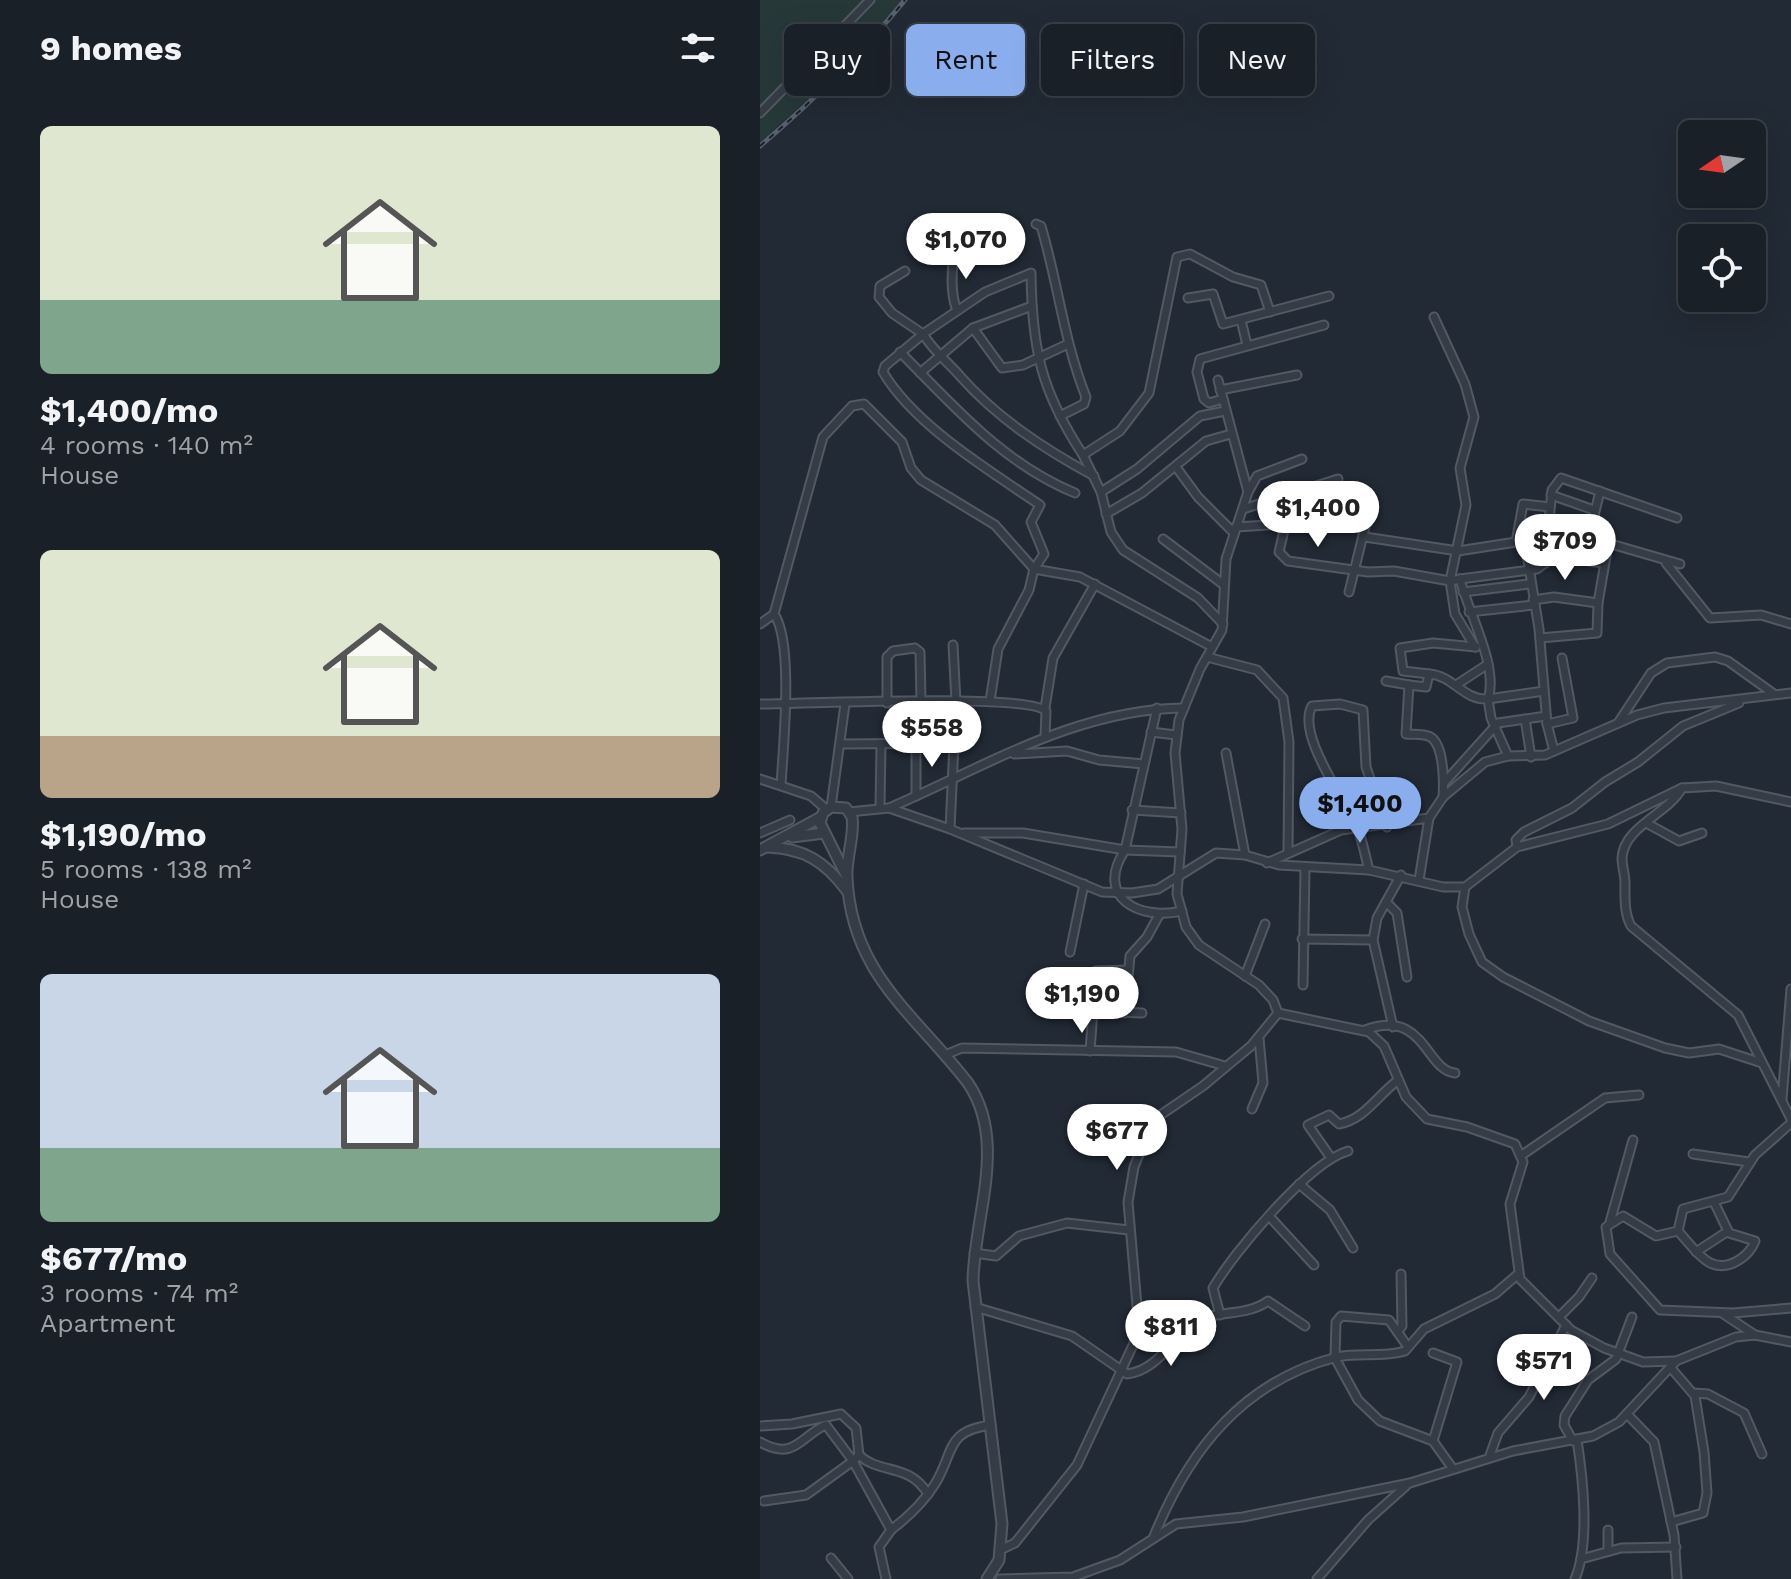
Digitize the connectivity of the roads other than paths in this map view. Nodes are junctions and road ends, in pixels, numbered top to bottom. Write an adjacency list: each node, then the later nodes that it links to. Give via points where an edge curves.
1 (870, 0): 2 (street)
2 (760, 113)
3 (1036, 224): 16 (street, via 1054,268)
4 (953, 226): 9 (street, via 950,269)
5 (905, 271): 15 (street, via 880,286 879,297)
6 (1329, 296): 10 (street)
7 (1188, 298): 12 (street, via 1212,294 1220,323)
8 (1032, 306): 9 (street, via 1031,273); 14 (street); 20 (street)
9 (956, 308): 15 (street)
10 (1270, 312): 12 (street); 29 (street, via 1261,285 1190,254 1180,255 1149,393 1120,431)
11 (1434, 317): 53 (street, via 1474,417 1460,468 1466,505)
12 (1241, 320): 17 (street)
13 (1324, 325): 17 (street)
14 (973, 328): 19 (street); 20 (street, via 1002,368)
15 (923, 334): 18 (street); 19 (street)
16 (1068, 344): 20 (street); 27 (street, via 1086,397 1084,404)
17 (1247, 345): 25 (street, via 1199,360 1204,399)
18 (900, 352): 21 (street); 58 (street, via 883,369 893,386 987,471 1040,505 1031,522 1044,554)
19 (937, 356): 21 (street); 32 (street, via 1012,425)
20 (1038, 359): 27 (street)
21 (920, 373): 37 (street, via 1012,458)
22 (1297, 375): 24 (street)
23 (1218, 380): 24 (street)
24 (1220, 390): 25 (street)
25 (1223, 399): 26 (street)
26 (1225, 411): 28 (street); 35 (street, via 1200,416)
27 (1060, 416): 29 (street)
28 (1231, 434): 31 (street, via 1206,441); 36 (street)
29 (1083, 455): 32 (street)
30 (1302, 459): 36 (street, via 1257,476)
31 (1176, 467): 42 (street); 45 (street, via 1208,508)
32 (1094, 476): 35 (street)
33 (1338, 479): 40 (street)
34 (1600, 491): 38 (street, via 1561,478); 41 (street); 43 (street)
35 (1101, 492): 42 (street)
36 (1248, 492): 40 (street)
37 (1075, 493)
38 (1551, 495): 39 (street); 41 (street)
39 (1550, 507): 50 (street, via 1523,504); 51 (street)
40 (1243, 509): 45 (street)
41 (1594, 510): 48 (street)
42 (1106, 514): 73 (street, via 1123,550 1198,598)
43 (1677, 518)
44 (1285, 526): 45 (street); 47 (street, via 1366,518); 60 (street, via 1279,546 1284,560)
45 (1235, 530): 65 (street)
46 (1573, 533): 48 (street)
47 (1365, 537): 53 (street); 60 (street)
48 (1589, 537): 52 (street)
49 (1163, 539): 65 (street)
50 (1520, 542): 51 (street); 53 (street); 59 (street)
51 (1546, 544): 54 (street)
52 (1608, 545): 55 (street); 56 (street)
53 (1458, 551): 62 (street)
54 (1545, 561): 55 (street, via 1568,555); 59 (street)
55 (1604, 563): 69 (street)
56 (1666, 563): 57 (street); 74 (street, via 1710,618 1761,615)
57 (1680, 564)
58 (1034, 569): 63 (street); 71 (street, via 995,525 921,480 895,433 870,407 856,404 823,437); 91 (street, via 1029,590 998,649)
59 (1527, 570): 61 (street); 64 (street)
60 (1355, 571): 62 (street, via 1394,571); 66 (street)
61 (1460, 579): 62 (street); 67 (street)
62 (1450, 581): 78 (street, via 1455,614)
63 (1095, 584): 77 (street); 98 (street, via 1053,658)
64 (1529, 584): 67 (street); 68 (street)
65 (1224, 585): 73 (street)
66 (1349, 592)
67 (1463, 592): 70 (street)
68 (1533, 602): 69 (street, via 1554,597); 70 (street); 75 (street)
69 (1598, 603): 75 (street, via 1595,635)
70 (1469, 612): 78 (street)
71 (774, 614): 72 (street); 96 (street, via 781,637)
72 (760, 624)
73 (1223, 624): 77 (street)
74 (1791, 624)
75 (1540, 638): 86 (street)
76 (953, 645): 93 (street)
77 (1212, 647): 79 (street)
78 (1479, 649): 81 (street); 82 (street, via 1433,643 1399,649 1403,671)
79 (1207, 657): 100 (street); 150 (street, via 1257,670 1283,698 1289,742)
80 (1562, 658): 102 (street, via 1573,718)
81 (1488, 664): 85 (street); 89 (street)
82 (1429, 674): 84 (street, via 1426,687); 85 (street, via 1445,676)
83 (1386, 681): 84 (street)
84 (1409, 685): 122 (street, via 1406,734 1434,739)
85 (1456, 685): 89 (street)
86 (1544, 691): 89 (street); 102 (street)
87 (1791, 693): 88 (street)
88 (1776, 695): 90 (street); 103 (street, via 1715,657 1667,663 1651,673)
89 (1488, 699): 104 (street)
90 (1745, 700): 103 (street, via 1664,708); 147 (street, via 1683,726 1572,808 1524,832)
91 (990, 701): 93 (street); 98 (street)
92 (921, 702): 93 (street); 94 (street); 94 (street, via 920,652 915,648 887,657)
93 (956, 702): 110 (street)
94 (887, 703): 97 (street)
95 (760, 704): 96 (street)
96 (785, 704): 97 (street); 123 (street)
97 (845, 704): 111 (street)
98 (1045, 708): 108 (street)
99 (1157, 708): 100 (street); 105 (street); 106 (street)
100 (1184, 708): 107 (street)
101 (1525, 719): 102 (street); 104 (street); 118 (street)
102 (1546, 720): 114 (street)
103 (1618, 723): 114 (street)
104 (1495, 725): 117 (street); 122 (street)
105 (1056, 732): 108 (street); 113 (street)
106 (1151, 732): 107 (street); 119 (street)
107 (1176, 735): 133 (street)
108 (1045, 737): 116 (street)
109 (916, 742): 110 (street); 112 (street); 125 (street)
110 (955, 743): 121 (street)
111 (842, 744): 112 (street); 131 (street)
112 (881, 744): 128 (street)
113 (1058, 750): 116 (street); 119 (street)
114 (1554, 751): 118 (street)
115 (1226, 753): 152 (street)
116 (1011, 754): 121 (street)
117 (1508, 756): 118 (street); 126 (street, via 1477,766)
118 (1531, 757)
119 (1144, 764): 130 (street)
120 (760, 779): 123 (street)
121 (954, 780): 125 (street); 139 (street)
122 (1444, 783): 126 (street)
123 (781, 785): 131 (street, via 818,799)
124 (1682, 788): 127 (street, via 1716,786); 137 (street); 147 (street, via 1608,824)
125 (916, 796): 128 (street)
126 (1443, 797): 134 (street)
127 (1791, 802)
128 (884, 808): 129 (street); 139 (street)
129 (869, 809): 132 (street); 136 (street)
130 (1132, 810): 133 (street); 149 (street)
131 (826, 811): 132 (street, via 841,806); 145 (street); 146 (street)
132 (849, 812): 136 (street)
133 (1181, 813): 151 (street)
134 (1429, 818): 138 (street); 161 (street)
135 (790, 820): 141 (street)
136 (853, 822): 142 (street)
137 (1648, 824): 144 (street, via 1679,841); 153 (street, via 1629,839)
138 (1387, 827): 140 (street); 140 (street, via 1366,767 1363,710 1340,704 1312,706 1312,738)
139 (950, 829): 143 (street)
140 (1358, 829): 150 (street, via 1341,830); 157 (street)
141 (760, 833)
142 (849, 833): 145 (street, via 841,839); 159 (street)
143 (960, 833): 149 (street, via 1043,835); 162 (street)
144 (1702, 833)
145 (827, 835): 146 (street); 159 (street)
146 (789, 837): 148 (street)
147 (1517, 847): 163 (street)
148 (763, 848): 165 (street, via 789,848 815,857)
149 (1125, 850): 151 (street); 164 (street)
150 (1288, 851): 154 (street)
151 (1180, 852): 160 (street)
152 (1245, 855): 154 (street); 160 (street, via 1216,853)
153 (1622, 860): 155 (street); 187 (street, via 1630,924 1727,1003)
154 (1267, 863): 156 (street)
155 (1612, 863)
156 (1305, 868): 157 (street); 170 (street)
157 (1369, 870): 158 (street)
158 (1401, 875): 161 (street); 166 (street)
159 (847, 877): 165 (street)
160 (1178, 878): 164 (street, via 1158,889); 167 (street)
161 (1419, 880): 163 (street)
162 (1084, 884): 164 (street); 172 (street)
163 (1465, 887): 187 (street, via 1462,907 1469,934 1482,962 1503,977 1589,1021 1665,1048 1689,1053 1719,1049)
164 (1115, 893): 168 (street, via 1142,911)
165 (850, 895): 186 (street, via 875,974)
166 (1386, 902): 171 (street); 175 (street, via 1397,913)
167 (1182, 911): 168 (street); 174 (street, via 1191,937)
168 (1159, 915): 173 (street, via 1130,954)
169 (1265, 924): 174 (street)
170 (1302, 939): 171 (street); 176 (street)
171 (1373, 940): 182 (street)
172 (1070, 952)
173 (1128, 970): 178 (street, via 1096,971); 179 (street)
174 (1245, 976): 181 (street, via 1266,993)
175 (1407, 977)
176 (1303, 985)
177 (1791, 989): 192 (street)
178 (1093, 1011): 179 (street); 185 (street)
179 (1125, 1013): 180 (street)
180 (1142, 1013)
181 (1278, 1013): 183 (street); 184 (street)
182 (1393, 1027): 183 (street); 189 (street, via 1420,1037 1446,1070)
183 (1365, 1030): 190 (street, via 1384,1046)
184 (1259, 1038): 188 (street); 194 (street, via 1263,1083)
185 (1090, 1051): 186 (street, via 962,1048); 188 (street, via 1176,1052)
186 (945, 1055): 211 (street, via 976,1094 986,1127 988,1166)
187 (1762, 1063): 192 (street)
188 (1225, 1066): 206 (street, via 1150,1128 1130,1188)
189 (1455, 1073)
190 (1397, 1081): 199 (street, via 1427,1119 1507,1140); 200 (street, via 1375,1104 1345,1123 1329,1115 1308,1125)
191 (1639, 1095): 199 (street, via 1605,1098)
192 (1782, 1101): 193 (street)
193 (1789, 1107): 195 (street)
194 (1252, 1109)
195 (1791, 1121): 201 (street)
196 (1633, 1140): 205 (street)
197 (1348, 1151): 200 (street)
198 (1693, 1154): 201 (street)
199 (1522, 1155): 214 (street, via 1510,1204)
200 (1331, 1158): 202 (street)
201 (1749, 1162): 203 (street, via 1731,1194)
202 (1299, 1184): 204 (street); 209 (street, via 1330,1210)
203 (1714, 1202): 207 (street, via 1683,1209); 208 (street)
204 (1270, 1217): 212 (street); 219 (street, via 1241,1246 1213,1288)
205 (1610, 1222): 207 (street, via 1623,1216 1656,1236); 218 (street, via 1607,1249 1655,1306 1669,1313)
206 (1129, 1230): 211 (street, via 1067,1223 1019,1236 996,1256); 232 (street, via 1138,1329)
207 (1678, 1231): 210 (street)
208 (1728, 1231): 210 (street); 210 (street, via 1755,1241 1740,1260 1714,1265)
209 (1353, 1248)
210 (1696, 1252)
211 (974, 1253): 216 (street)
212 (1314, 1265)
213 (1401, 1274): 224 (street)
214 (1517, 1275): 220 (street); 227 (street, via 1495,1294 1424,1329)
215 (1592, 1278): 220 (street)
216 (975, 1307): 232 (street, via 1072,1336); 236 (street)
217 (1791, 1308): 218 (street)
218 (1722, 1313): 225 (street)
219 (1220, 1315): 223 (street, via 1268,1301); 232 (street, via 1188,1328 1151,1365 1134,1373)
220 (1559, 1317): 222 (street)
221 (1632, 1317): 229 (street)
222 (1566, 1325): 229 (street); 244 (street, via 1529,1397 1498,1433)
223 (1305, 1326)
224 (1398, 1331): 227 (street); 230 (street, via 1389,1320 1341,1316 1336,1322)
225 (1755, 1335): 226 (street); 231 (street, via 1736,1337)
226 (1791, 1342)
227 (1408, 1347): 230 (street, via 1393,1354)
228 (1433, 1353): 239 (street, via 1453,1358 1457,1366)
229 (1618, 1354): 231 (street); 240 (street, via 1588,1380 1565,1416 1564,1425)
230 (1335, 1358): 239 (street, via 1349,1388 1374,1416); 253 (street, via 1277,1381 1231,1413 1189,1463)
231 (1673, 1365): 233 (street); 235 (street)
232 (1121, 1371): 255 (street, via 1077,1465 1015,1543)
233 (1693, 1393): 242 (street, via 1708,1394 1744,1413); 250 (street, via 1706,1503 1700,1515)
234 (833, 1414): 237 (street); 238 (street); 243 (street, via 846,1416 856,1428)
235 (1627, 1414): 240 (street, via 1603,1433); 250 (street, via 1654,1442)
236 (991, 1425): 248 (street, via 958,1436); 255 (street, via 1002,1503)
237 (760, 1426)
238 (827, 1426): 241 (street, via 788,1449); 245 (street)
239 (1433, 1441): 246 (street)
240 (1575, 1441): 244 (street); 258 (street, via 1581,1478)
241 (760, 1442)
242 (1762, 1454)
243 (859, 1455): 245 (street); 248 (street, via 915,1478)
244 (1489, 1458): 246 (street)
245 (853, 1461): 249 (street, via 806,1495); 251 (street)
246 (1453, 1469): 247 (street)
247 (1410, 1483): 253 (street, via 1255,1515 1183,1523); 264 (street, via 1368,1520)
248 (928, 1494): 251 (street)
249 (764, 1501)
250 (1671, 1522): 254 (street)
251 (891, 1530): 261 (street, via 879,1547)
252 (1608, 1530): 256 (street)
253 (1153, 1537): 263 (street, via 1120,1560 1083,1574)
254 (1676, 1547): 256 (street); 266 (street)
255 (1002, 1549): 262 (street)
256 (1608, 1550): 258 (street)
257 (831, 1558): 260 (street)
258 (1581, 1559): 259 (street)
259 (1576, 1575): 265 (street)
260 (848, 1579)
261 (886, 1579)
262 (987, 1579)
263 (1000, 1579)
264 (1317, 1579)
265 (1583, 1579)
266 (1677, 1579)

